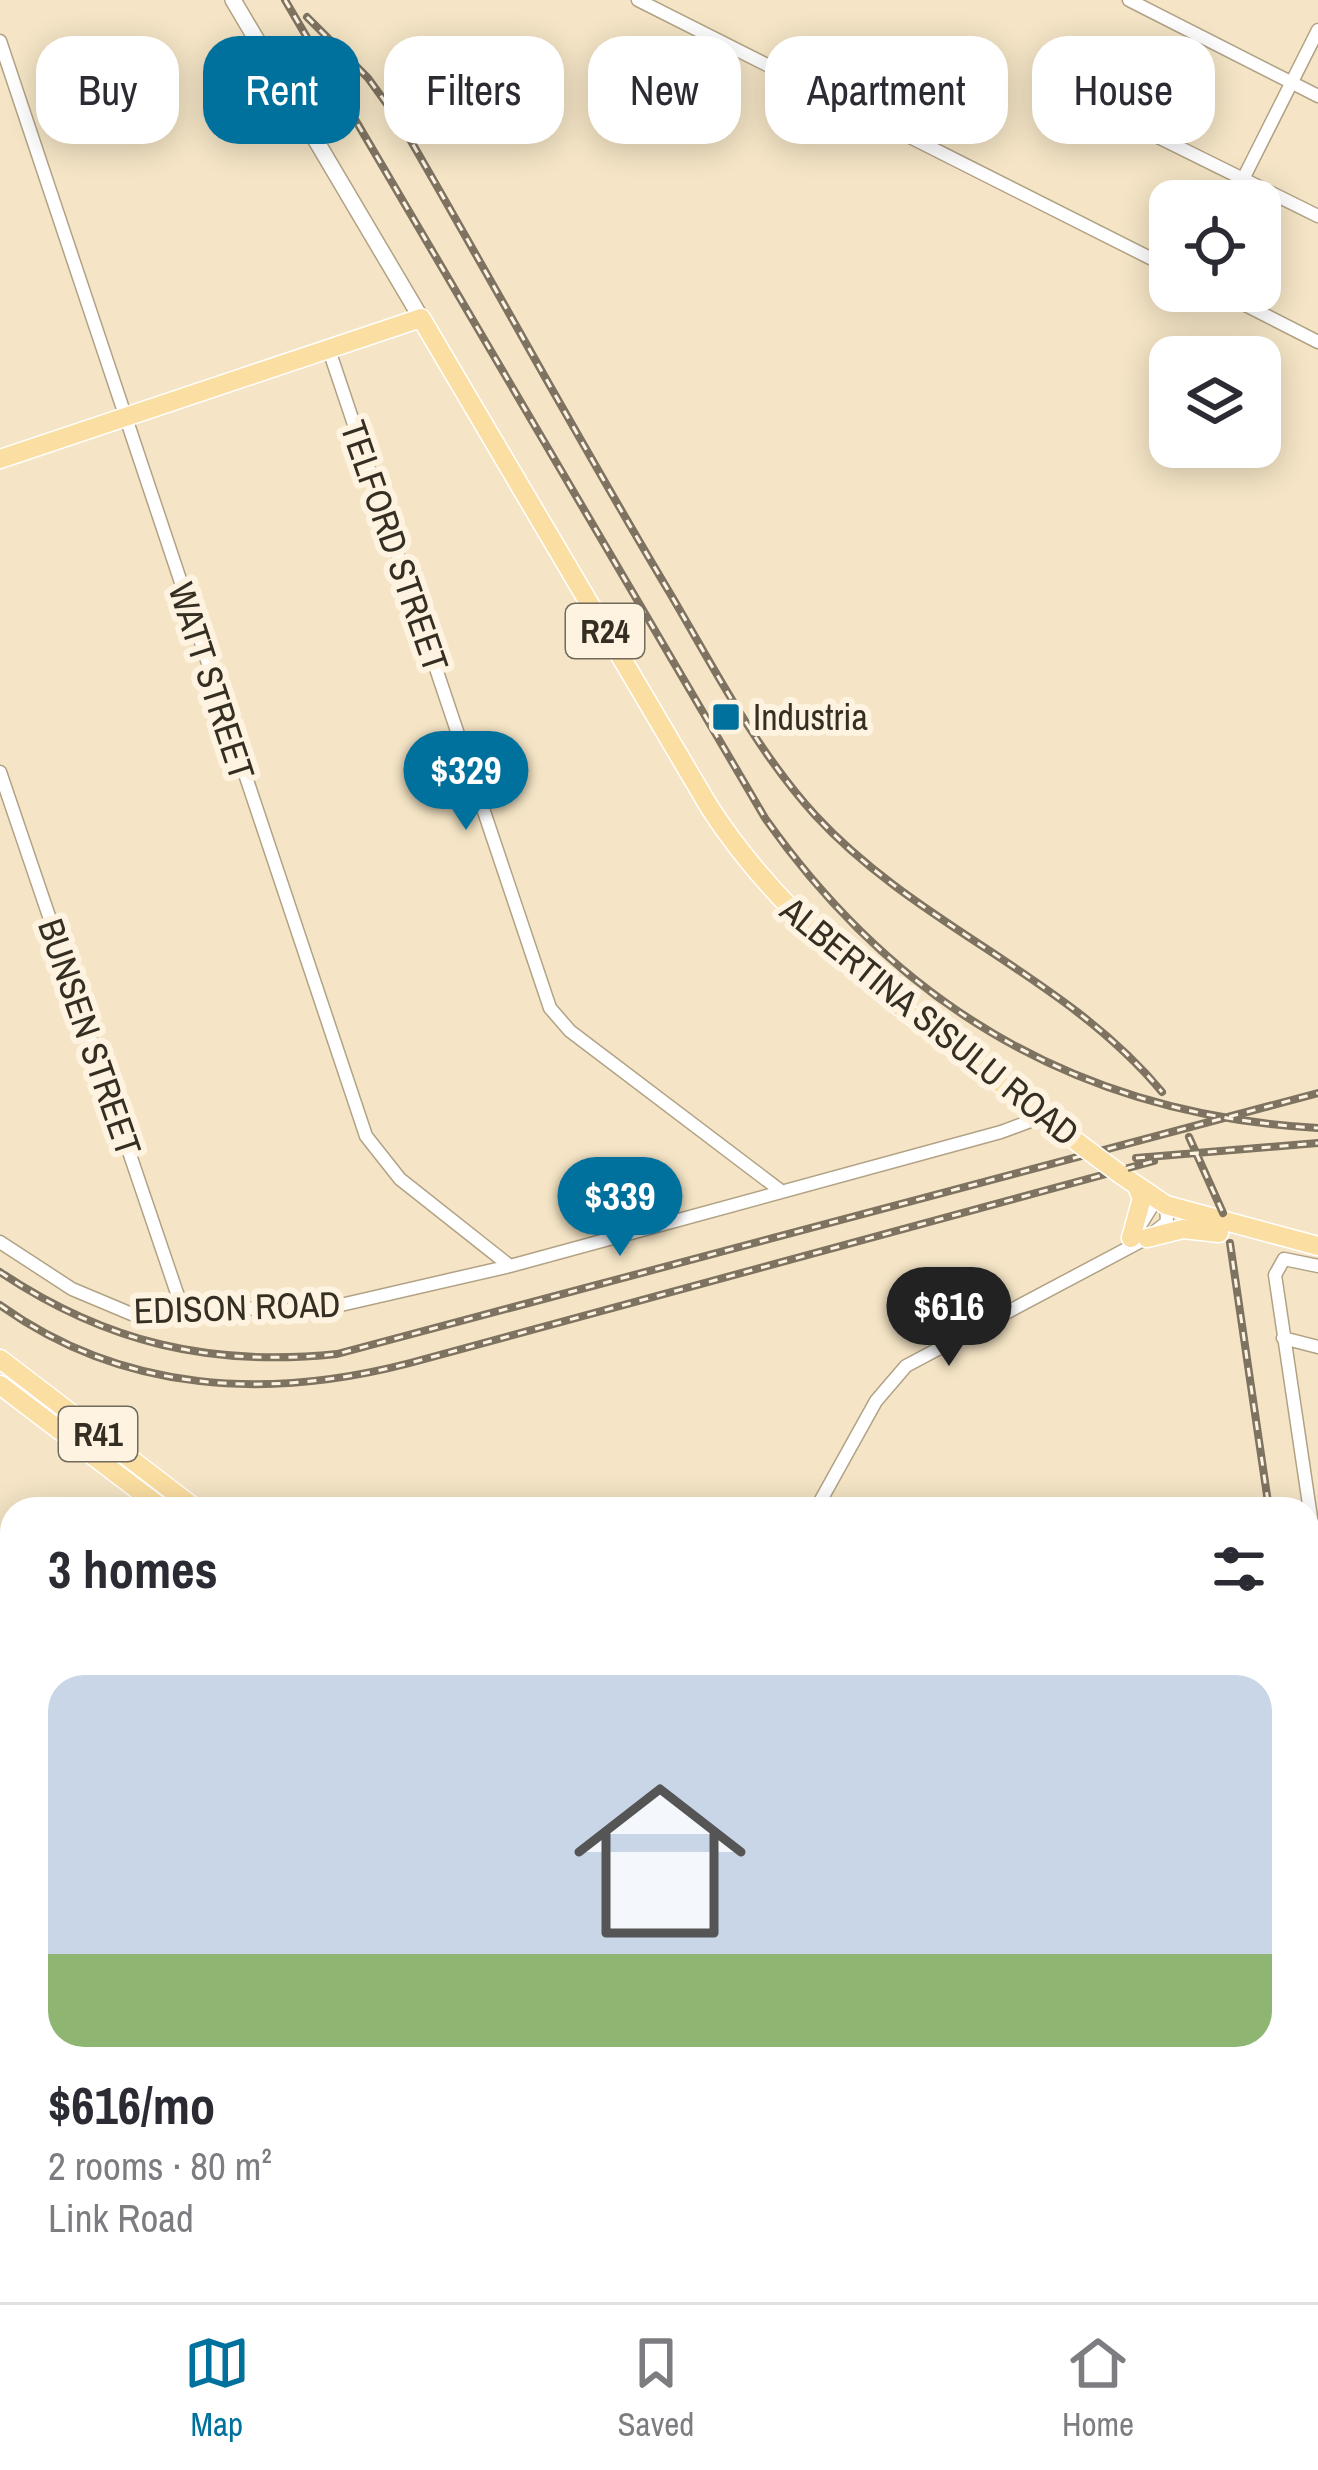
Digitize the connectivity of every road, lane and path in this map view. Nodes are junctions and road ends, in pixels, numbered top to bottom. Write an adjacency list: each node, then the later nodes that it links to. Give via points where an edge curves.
1 (233, 0): 13 (street)
2 (638, 0): 11 (street)
3 (1129, 0): 6 (street)
4 (1318, 30): 6 (street)
5 (0, 41): 16 (street, WATT STREET)
6 (1292, 82): 7 (street); 9 (street)
7 (1318, 96)
8 (1174, 144): 9 (street)
9 (1243, 178): 10 (street)
10 (1318, 216)
11 (1149, 257)
12 (1259, 312): 14 (street)
13 (422, 318): 15 (main road); 19 (main road, ALBERTINA SISULU ROAD / R24, via 740,853 835,952)
14 (1318, 342)
15 (329, 350): 16 (main road); 21 (street, TELFORD STREET, via 550,1008)
16 (125, 418): 17 (main road); 26 (street, WATT STREET, via 366,1136 387,1167)
17 (0, 460)
18 (0, 772): 28 (street, BUNSEN STREET)
19 (1044, 1116): 20 (main road, ALBERTINA SISULU ROAD / R24, bridge); 21 (street, EDISON ROAD)
20 (1128, 1179): 22 (main road, ALBERTINA SISULU ROAD / R24); 23 (main road, via 1142,1198)
21 (781, 1190): 26 (street, EDISON ROAD)
22 (1165, 1204): 23 (street, via 1152,1206); 25 (main road, ALBERTINA SISULU ROAD / R24)
23 (1139, 1238): 25 (main road, via 1201,1230); 35 (street, via 906,1366 876,1401)
24 (0, 1242): 28 (street, EDISON ROAD, via 120,1312 145,1316)
25 (1318, 1247)
26 (510, 1265): 28 (street, EDISON ROAD, via 332,1307)
27 (1318, 1266): 29 (street, via 1284,1259 1275,1269)
28 (180, 1302)
29 (1283, 1338): 30 (street); 36 (street)
30 (1318, 1347)
31 (0, 1359): 34 (main road, R41)
32 (0, 1385): 33 (main road, R41)
33 (147, 1497)
34 (180, 1497)
35 (823, 1497)
36 (1310, 1497)

